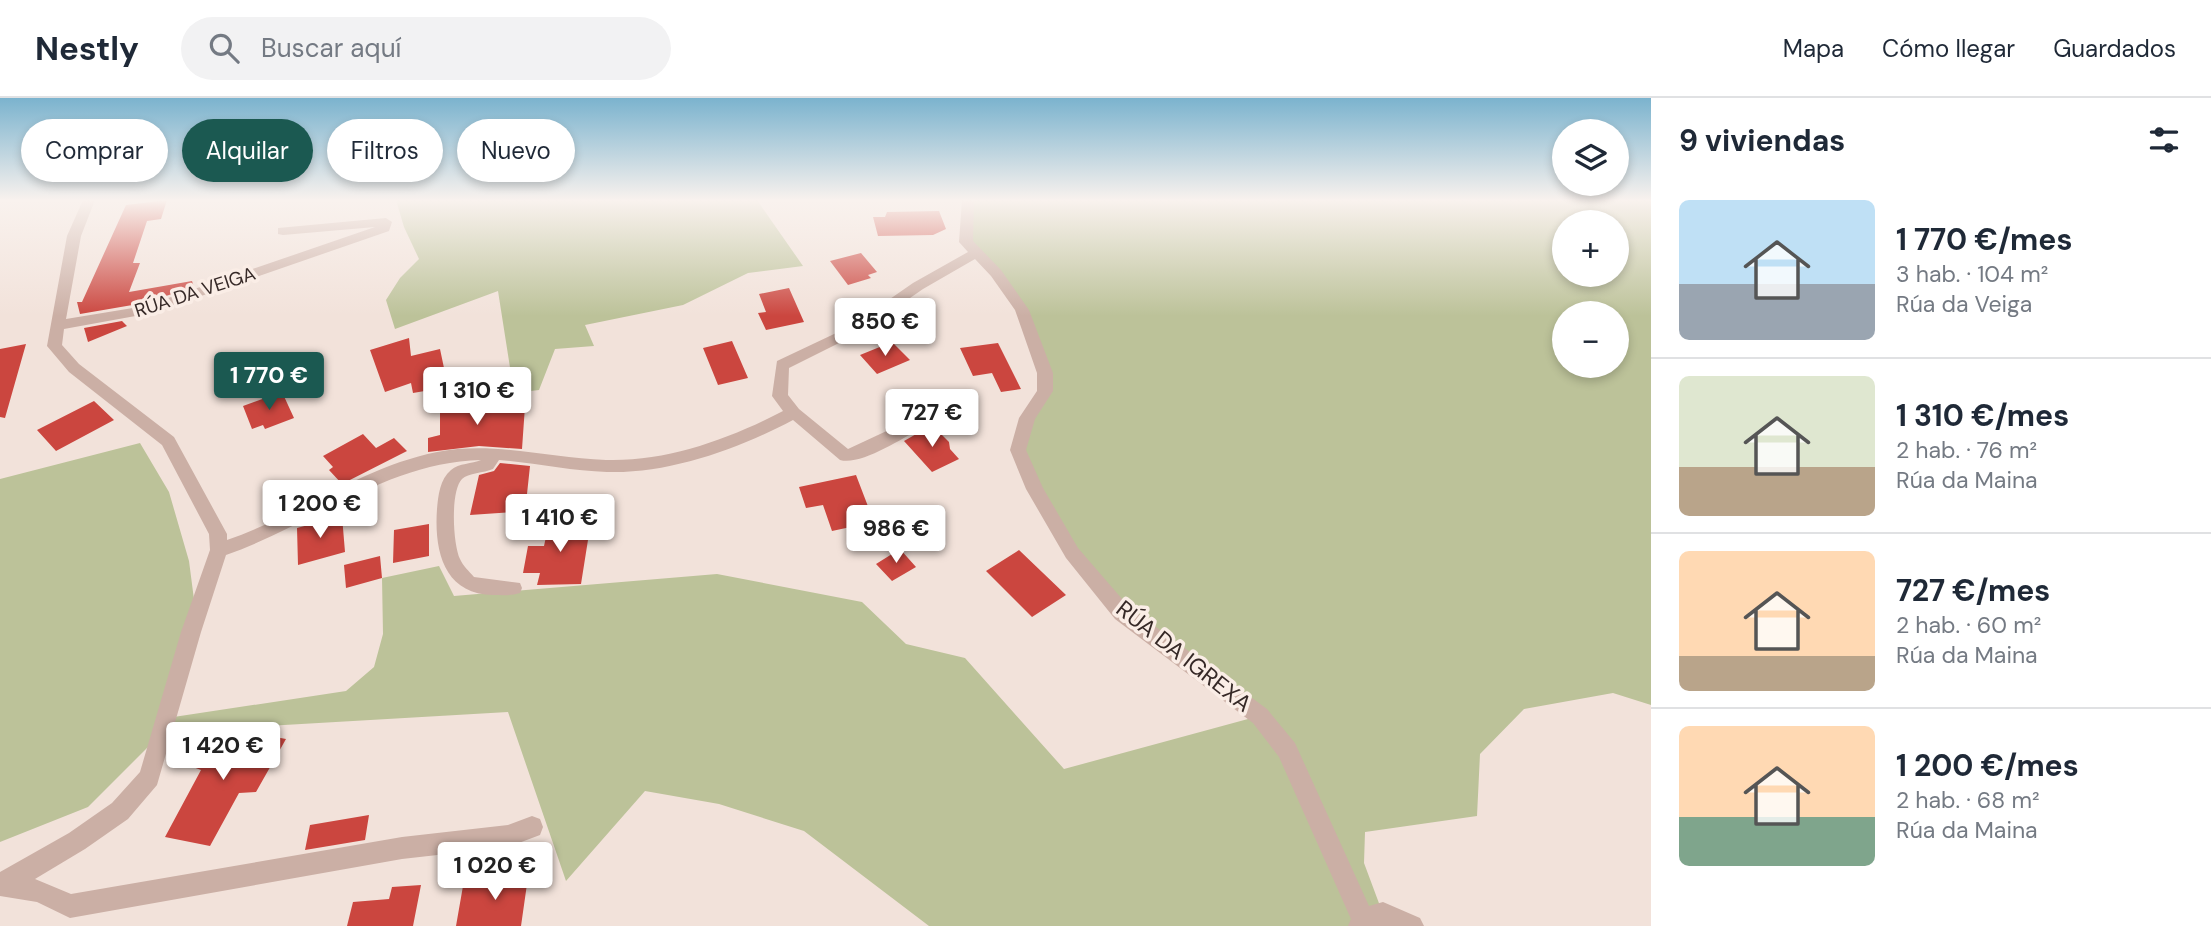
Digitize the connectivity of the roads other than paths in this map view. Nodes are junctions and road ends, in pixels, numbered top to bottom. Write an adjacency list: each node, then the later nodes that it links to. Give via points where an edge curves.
1 (74, 239): 5 (street)
2 (353, 239): 5 (street, RÚA DA VEIGA, via 147,310)
3 (966, 239): 4 (street)
4 (975, 253): 6 (street, via 856,329 782,365 780,396); 13 (street, RÚA DA IGREXA, via 1022,310 1045,373 1045,391 1027,418 1018,450 1072,553 1122,613 1260,716 1287,750)
5 (58, 325): 9 (street, via 54,346 74,368 168,441 218,534)
6 (793, 413): 7 (street, via 846,456); 8 (street, via 771,426 658,461 608,467)
7 (914, 425)
8 (495, 455): 9 (street, via 462,454 387,472 275,528); 10 (street, via 487,465 459,472 451,481 446,519 449,555 467,582)
9 (219, 550): 12 (street, via 149,778 109,819)
10 (513, 588)
11 (532, 827): 12 (street, via 508,836 402,848 70,906 39,891)
12 (2, 884)
13 (1364, 924): 14 (street, RÚA DA IGREXA, via 1383,914)
14 (1412, 926)

